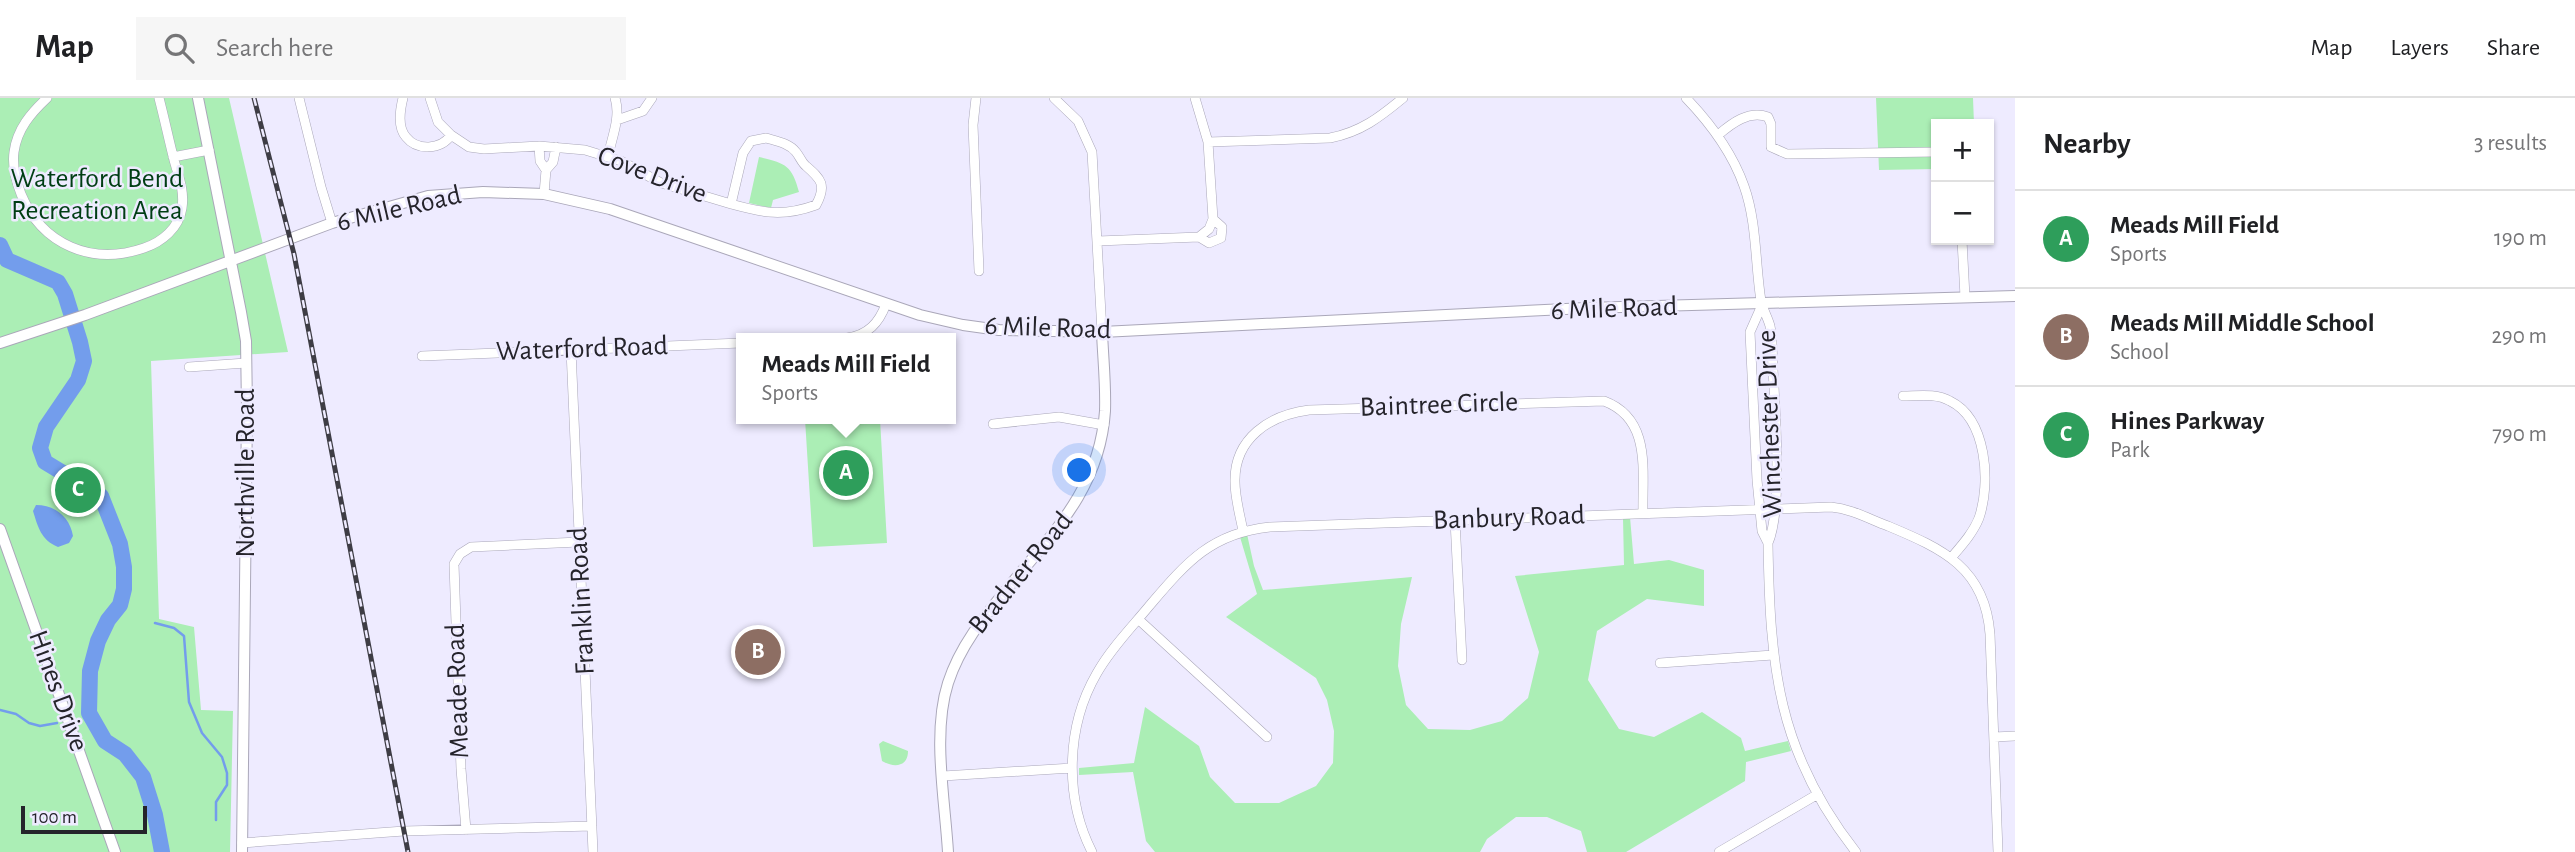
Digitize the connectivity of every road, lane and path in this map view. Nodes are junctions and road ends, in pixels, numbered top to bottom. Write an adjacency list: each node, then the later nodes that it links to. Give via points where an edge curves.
1 (47, 98): 23 (street, via 19,133 15,178 38,225 59,242 113,256 155,244 172,230 182,210 183,190)
2 (159, 98): 23 (street)
3 (198, 98): 20 (street, Northville Road)
4 (299, 98): 28 (street)
5 (403, 98): 15 (street, via 400,125 406,137 417,145 435,147)
6 (430, 98): 15 (street, via 438,122)
7 (615, 98): 14 (street)
8 (652, 98): 14 (street, via 643,111)
9 (976, 98): 33 (street)
10 (1054, 98): 30 (street, Bradner Road, via 1078,121 1090,144)
11 (1195, 98): 17 (street)
12 (1403, 98): 17 (street, via 1370,125 1345,135)
13 (1686, 98): 16 (street, Winchester Drive)
14 (617, 120): 22 (street)
15 (451, 135): 18 (street, via 474,148)
16 (1718, 135): 21 (street, via 1756,114 1768,117 1772,147 1787,154); 37 (street, Winchester Drive, via 1739,171 1750,204)
17 (1208, 142): 27 (street)
18 (539, 146): 19 (street); 24 (street, Cove Drive, via 540,161)
19 (556, 147): 22 (street, Cove Drive); 24 (street, Cove Drive)
20 (209, 150): 23 (street); 32 (street, Northville Road)
21 (1931, 152)
22 (608, 156): 26 (street, Cove Drive, via 661,183)
23 (173, 157)
24 (547, 170): 25 (street, Cove Drive)
25 (544, 194): 28 (street, 6 Mile Road, via 428,196); 36 (street, 6 Mile Road, via 660,225)
26 (731, 204): 26 (street, Cove Drive, via 765,214 802,210 816,205 822,185 794,149 758,139 743,153)
27 (1213, 219): 29 (street); 29 (street, via 1222,227 1221,238 1209,243)
28 (332, 223): 32 (street, 6 Mile Road)
29 (1199, 237): 30 (street)
30 (1098, 241): 38 (street, Bradner Road)
31 (1962, 245): 35 (street)
32 (232, 260): 40 (street, 6 Mile Road); 44 (street, Northville Road)
33 (979, 271)
34 (2015, 296): 35 (street, 6 Mile Road)
35 (1965, 297): 37 (street, 6 Mile Road)
36 (886, 304): 38 (street, 6 Mile Road, via 964,325 1029,332); 39 (street, via 879,320)
37 (1762, 305): 38 (street, 6 Mile Road, via 1586,308); 49 (street, Winchester Drive, via 1749,332); 50 (street, Winchester Drive, via 1770,327 1775,405)
38 (1102, 332): 48 (street, Bradner Road)
39 (863, 333)
40 (0, 343)
41 (736, 343): 42 (street, Waterford Road)
42 (571, 350): 43 (street, Waterford Road); 55 (street, Franklin Road)
43 (422, 356)
44 (246, 363): 45 (street); 70 (street, Northville Road)
45 (189, 368)
46 (1902, 396): 57 (street, via 1939,396 1958,405 1973,423 1981,444 1981,509 1971,534)
47 (993, 424): 48 (street, via 1059,417)
48 (1104, 425): 66 (street, Bradner Road, via 1094,467 1075,505 977,625 958,657 942,713)
49 (1760, 509): 50 (street, Banbury Road); 51 (street, Banbury Road); 56 (street, Winchester Drive)
50 (1775, 509): 56 (street, Winchester Drive); 57 (street, Banbury Road, via 1848,510 1929,543)
51 (1643, 513): 52 (street, Banbury Road); 54 (street, Baintree Circle, via 1638,433 1626,413 1604,401 1309,410 1267,422 1243,450 1235,483)
52 (1455, 520): 54 (street, Banbury Road); 60 (street)
53 (0, 529): 71 (street, Hines Drive)
54 (1243, 531): 58 (street, Banbury Road, via 1193,557)
55 (579, 542): 68 (street, Franklin Road); 69 (street, Meade Road, via 480,545 460,554 454,564)
56 (1768, 543): 59 (street, Winchester Drive)
57 (1951, 558): 64 (street, Banbury Road, via 1975,585 1988,615)
58 (1138, 620): 63 (street); 65 (street, Banbury Road, via 1106,658 1089,688 1076,730)
59 (1773, 655): 61 (street); 67 (street, Winchester Drive, via 1789,728)
60 (1462, 660)
61 (1660, 663)
62 (2015, 736): 64 (street)
63 (1267, 737)
64 (1994, 737): 77 (street, Banbury Road)
65 (1072, 768): 66 (street); 74 (street, Banbury Road, via 1078,816)
66 (943, 776): 73 (street, Bradner Road)
67 (1818, 794): 75 (street); 76 (street, Winchester Drive)
68 (592, 826): 69 (street); 72 (street, Franklin Road)
69 (466, 831): 70 (street, via 404,831)
70 (242, 847)
71 (115, 852)
72 (593, 852)
73 (948, 852)
74 (1092, 852)
75 (1719, 852)
76 (1856, 852)
77 (1998, 852)

